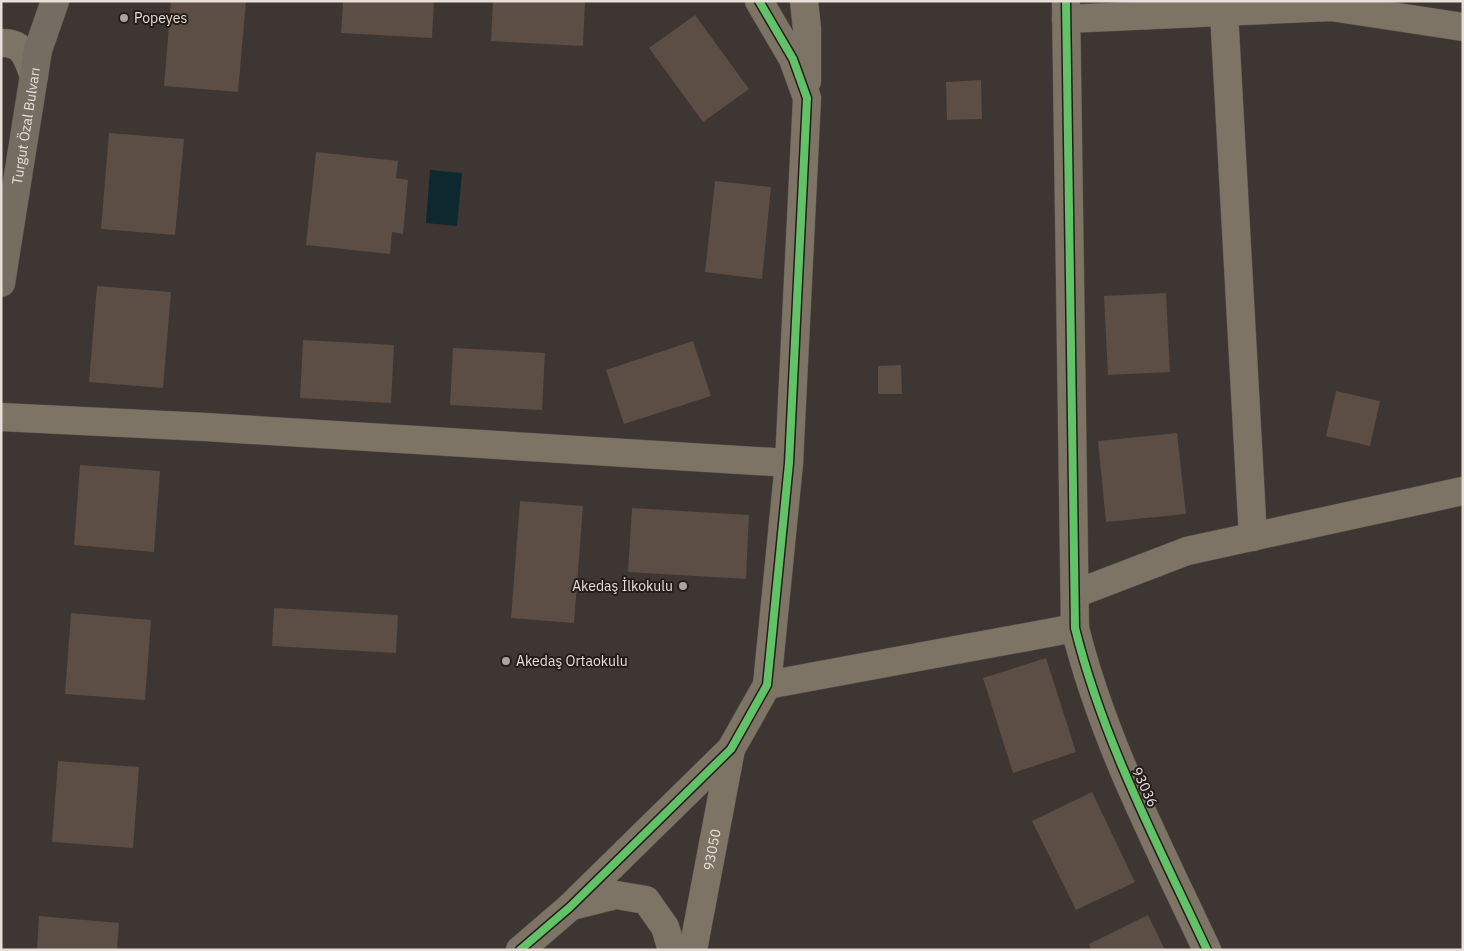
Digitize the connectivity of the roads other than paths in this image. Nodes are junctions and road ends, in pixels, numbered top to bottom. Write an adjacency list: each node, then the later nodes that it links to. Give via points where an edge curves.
1 (55, 1): 8 (main road, Turgut Özal Bulvarı, via 38,50)
2 (759, 1): 9 (street, via 793,59)
3 (804, 1): 9 (street)
4 (1066, 10): 5 (street); 15 (street, 93036)
5 (1224, 12): 6 (street, via 1331,7); 14 (street)
6 (1463, 27)
7 (1, 43): 8 (street, via 12,42 24,52)
8 (34, 76): 10 (main road, Turgut Özal Bulvarı)
9 (807, 98): 12 (street)
10 (1, 282)
11 (1, 417): 12 (street)
12 (789, 463): 17 (street)
13 (1463, 491): 14 (street)
14 (1253, 537): 15 (street, via 1187,551)
15 (1075, 594): 16 (street, 93036)
16 (1075, 628): 17 (street); 23 (street, 93036, via 1086,670 1122,768)
17 (767, 685): 18 (street)
18 (732, 749): 19 (street); 22 (street, 93050)
19 (570, 907): 20 (street); 21 (street, via 616,895 646,900 665,927)
20 (520, 950)
21 (672, 950)
22 (693, 950)
23 (1207, 950)

